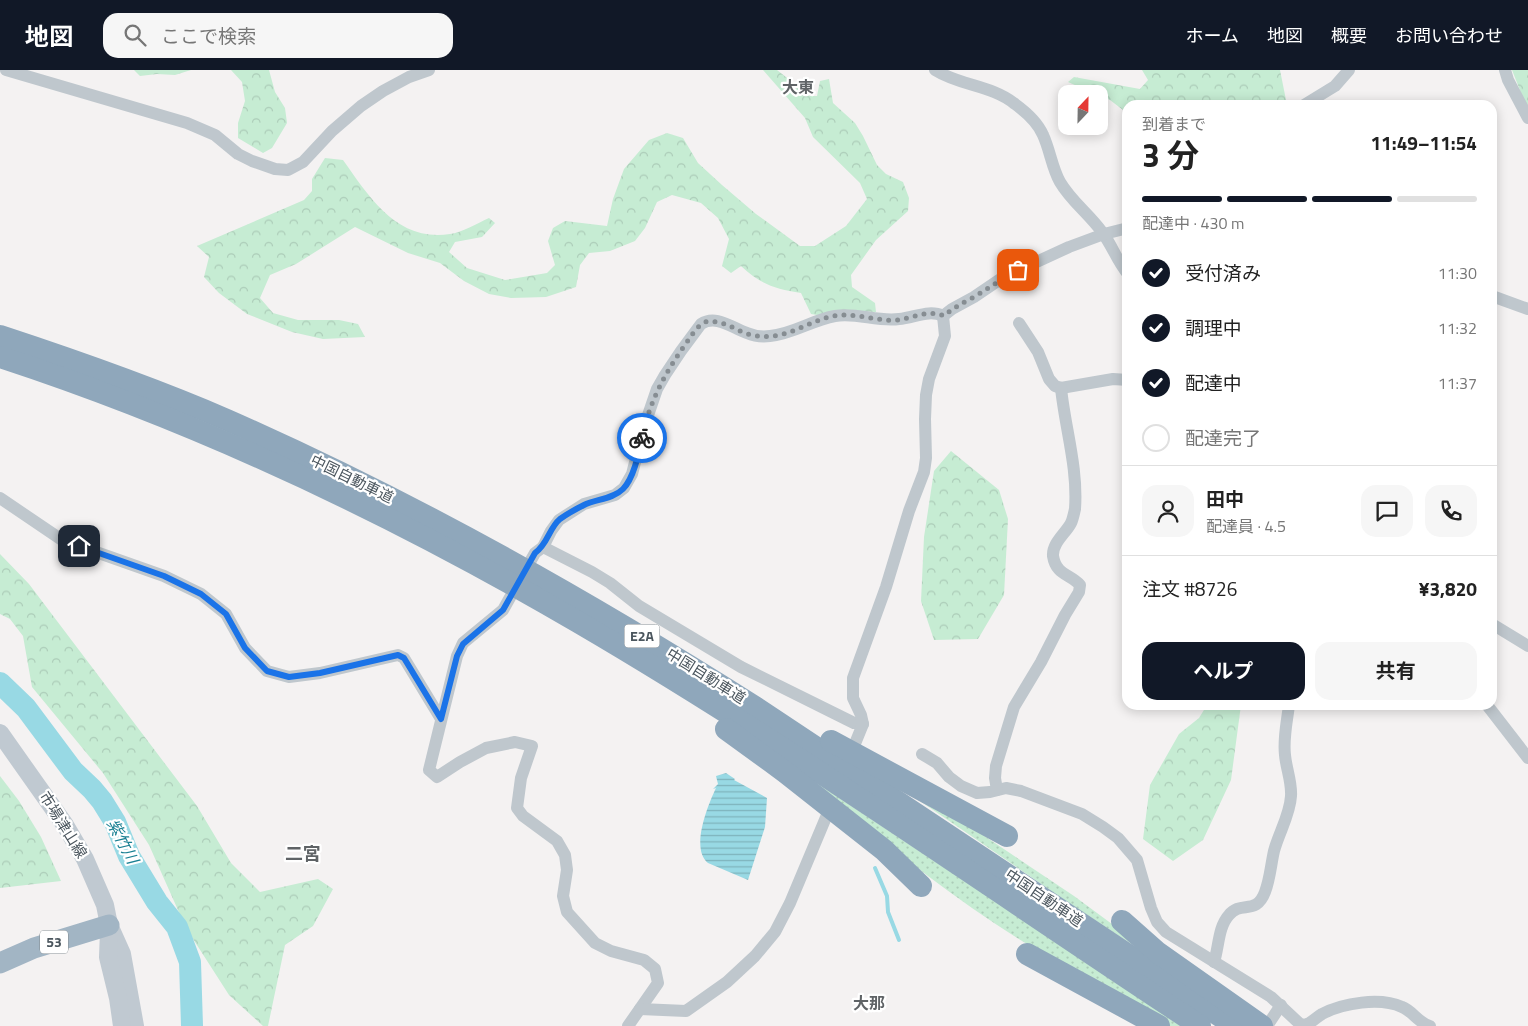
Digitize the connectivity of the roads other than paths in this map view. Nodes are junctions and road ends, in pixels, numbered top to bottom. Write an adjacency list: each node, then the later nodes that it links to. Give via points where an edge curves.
1 (6, 70): 2 (street, via 187,122 215,135 252,161 288,170 303,162 361,106 409,77)
2 (429, 70)
3 (935, 70): 9 (street, via 949,78 999,93 1032,118 1042,134 1060,182)
4 (1350, 70): 6 (street, via 1335,86)
5 (1505, 70): 7 (street)
6 (1312, 100)
7 (1528, 118)
8 (1122, 230): 9 (street)
9 (1104, 234): 10 (street); 13 (street, via 1002,278)
10 (1122, 267)
11 (1497, 298): 12 (street)
12 (1528, 309)
13 (944, 316): 20 (street, via 937,313 898,320 835,316 765,337 748,334 720,321 701,324 657,390 632,474 624,488 615,495 584,504 559,520); 28 (street, via 944,336 926,394 924,472 853,678 853,698)
14 (1019, 323): 18 (street, via 1038,352 1049,379)
15 (0, 336): 24 (highway, 中国自動車道 / E2A, via 138,384 318,462 500,555)
16 (0, 357): 22 (highway, 中国自動車道 / E2A, via 131,403 305,477 490,572)
17 (1122, 380): 18 (street)
18 (1061, 388): 32 (street, via 1072,452 1075,510 1072,522 1053,553 1055,564 1064,575 1080,586 1014,707 996,766)
19 (0, 498): 27 (street, via 62,540 164,576 201,594 226,614 245,648 267,671 289,677 398,655 404,658)
20 (539, 550): 27 (street, via 503,610 463,644); 28 (street, via 592,572 639,606 741,667)
21 (1497, 627): 23 (street)
22 (602, 636): 34 (highway, via 634,669 740,738 793,778 884,850); 46 (highway, 中国自動車道 / E2A, via 751,728)
23 (1528, 646)
24 (674, 655): 33 (highway); 47 (highway, 中国自動車道 / E2A, via 836,759)
25 (1287, 710): 38 (street, via 1284,736 1291,794 1289,810 1265,892 1253,907 1238,908 1230,913 1225,920)
26 (1491, 710): 31 (street)
27 (441, 719): 40 (street, via 429,770 437,777 486,748 515,742 532,746 521,778 516,808 557,841 566,855 563,896 567,912 595,943 644,960 655,969 658,983)
28 (861, 728): 40 (street, via 790,903 775,932 756,956 727,982 686,1011)
29 (0, 733): 36 (main road, 市場津山線, via 85,859 105,905)
30 (922, 754): 32 (street, via 962,786 977,792)
31 (1528, 758)
32 (998, 790): 38 (street, via 1006,788 1030,794 1082,814 1118,838 1137,860 1157,922 1166,932)
33 (1007, 836)
34 (921, 886)
35 (1122, 921): 41 (highway, via 1156,952)
36 (109, 925): 39 (highway, 53, via 34,948); 42 (main road, 市場津山線, via 108,957); 43 (main road, 市場津山線, via 122,954)
37 (1027, 954): 45 (highway)
38 (1214, 962): 41 (street, via 1271,996)
39 (0, 963)
40 (640, 1009): 44 (street)
41 (1273, 1014): 48 (street); 49 (street, via 1306,1025 1347,1004 1387,1003 1402,1006)
42 (122, 1026)
43 (134, 1026)
44 (628, 1026)
45 (1159, 1026)
46 (1200, 1026)
47 (1235, 1026)
48 (1267, 1026)
49 (1430, 1026)

